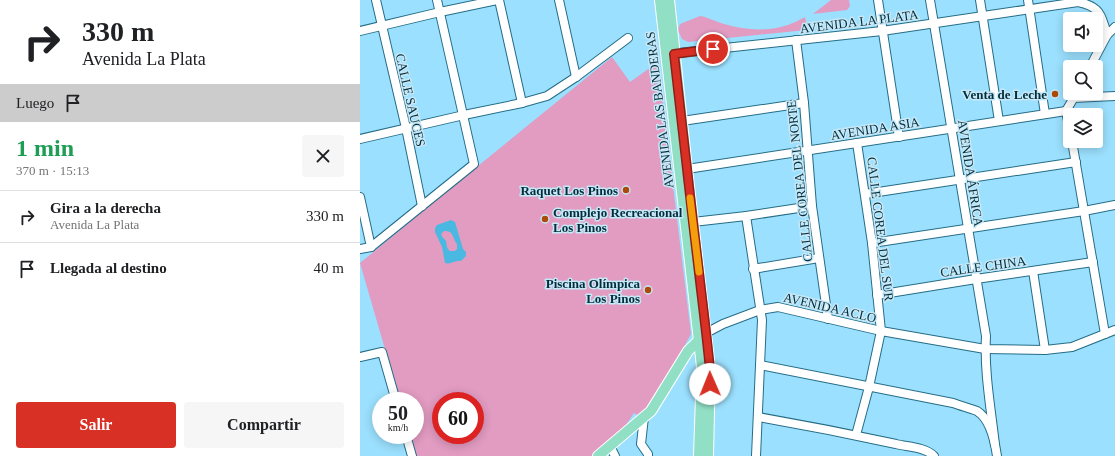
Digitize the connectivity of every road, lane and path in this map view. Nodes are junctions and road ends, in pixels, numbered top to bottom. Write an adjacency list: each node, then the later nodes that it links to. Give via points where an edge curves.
1 (376, 0): 15 (street, CALLE SAUCES)
2 (437, 0): 12 (street)
3 (498, 0): 12 (street); 27 (street)
4 (559, 0): 24 (street)
5 (660, 0): 22 (main road, AVENIDA LAS BANDERAS)
6 (669, 0): 22 (main road, AVENIDA LAS BANDERAS)
7 (878, 0): 18 (street)
8 (930, 0): 14 (street, AVENIDA ÁFRICA)
9 (980, 0): 13 (street)
10 (1028, 0): 11 (street)
11 (1030, 9): 13 (street, AVENIDA LA PLATA); 19 (street, AVENIDA LA PLATA, via 1078,2 1087,4 1096,8); 30 (street)
12 (440, 12): 15 (street); 31 (street)
13 (982, 16): 14 (street, AVENIDA LA PLATA); 33 (street)
14 (934, 24): 18 (street, AVENIDA LA PLATA); 35 (street, AVENIDA ÁFRICA)
15 (382, 26): 17 (street); 34 (street, CALLE SAUCES)
16 (1115, 27): 19 (street)
17 (360, 31)
18 (882, 31): 21 (street, AVENIDA LA PLATA); 36 (street)
19 (1107, 36): 23 (street)
20 (628, 38): 24 (street)
21 (796, 40): 22 (street, AVENIDA LA PLATA); 28 (street, CALLE COREA DEL NORTE)
22 (670, 54): 32 (main road, AVENIDA LAS BANDERAS); 67 (main road, AVENIDA LAS BANDERAS)
23 (1094, 60)
24 (576, 77): 27 (street, via 547,96)
25 (1103, 96): 26 (street)
26 (1115, 96)
27 (522, 103): 31 (street)
28 (804, 103): 32 (street); 40 (street, CALLE COREA DEL NORTE)
29 (1063, 111): 30 (street, AVENIDA ASIA)
30 (1046, 114): 33 (street, AVENIDA ASIA)
31 (464, 115): 34 (street); 47 (street, via 474,164)
32 (682, 121): 42 (main road, AVENIDA LAS BANDERAS)
33 (999, 121): 35 (street, AVENIDA ASIA)
34 (406, 128): 37 (street); 47 (street, CALLE SAUCES)
35 (952, 129): 36 (street, AVENIDA ASIA); 43 (street, AVENIDA ÁFRICA)
36 (899, 137): 38 (street, AVENIDA ASIA)
37 (360, 139)
38 (857, 143): 40 (street, AVENIDA ASIA); 44 (street, CALLE COREA DEL SUR)
39 (1073, 148): 41 (street)
40 (807, 151): 42 (street, AVENIDA ASIA); 48 (street, CALLE COREA DEL NORTE)
41 (1076, 162): 43 (street); 49 (street)
42 (687, 169): 51 (main road, AVENIDA LAS BANDERAS)
43 (959, 180): 44 (street); 52 (street, AVENIDA ÁFRICA)
44 (865, 194): 53 (street, CALLE COREA DEL SUR)
45 (360, 196): 54 (street)
46 (1115, 205): 49 (street)
47 (422, 206): 54 (street)
48 (812, 206): 50 (street); 56 (street, CALLE COREA DEL NORTE)
49 (1084, 211): 52 (street); 57 (street)
50 (746, 216): 51 (street); 58 (street)
51 (693, 222): 67 (main road, AVENIDA LAS BANDERAS)
52 (968, 229): 53 (street); 60 (street, AVENIDA ÁFRICA)
53 (872, 243): 61 (street, CALLE COREA DEL SUR)
54 (371, 247): 55 (street)
55 (360, 249)
56 (819, 258): 58 (street); 63 (street, CALLE COREA DEL NORTE)
57 (1093, 262): 59 (street, CALLE CHINA); 66 (street)
58 (753, 269): 62 (street)
59 (1033, 271): 60 (street, CALLE CHINA); 69 (street)
60 (976, 279): 61 (street, CALLE CHINA); 68 (street, AVENIDA ÁFRICA, via 986,336)
61 (877, 295): 65 (street, CALLE COREA DEL SUR)
62 (760, 310): 63 (street, AVENIDA ACLO, via 778,307); 67 (street, AVENIDA ACLO, via 723,324); 71 (street)
63 (828, 319): 65 (street, AVENIDA ACLO)
64 (1115, 330): 66 (street, AVENIDA ACLO)
65 (881, 331): 68 (street, AVENIDA ACLO); 72 (street, CALLE COREA DEL SUR)
66 (1105, 334): 69 (street, AVENIDA ACLO, via 1072,347)
67 (703, 336): 74 (main road, AVENIDA ACLO, via 688,351 651,411); 84 (main road, AVENIDA LAS BANDERAS); 85 (main road, AVENIDA LAS BANDERAS, via 710,369)
68 (985, 349): 69 (street, AVENIDA ACLO); 78 (street, AVENIDA ÁFRICA)
69 (1045, 350)
70 (360, 357): 73 (street, via 382,352)
71 (760, 365): 72 (street); 75 (street)
72 (869, 387): 76 (street, CALLE COREA DEL SUR); 78 (street, via 953,403 978,412 987,422)
73 (393, 392)
74 (644, 417): 79 (main road, AVENIDA ACLO); 83 (street, via 641,444)
75 (758, 417): 76 (street); 86 (street)
76 (856, 435): 87 (street, via 917,448)
77 (408, 444): 80 (street)
78 (995, 445): 88 (street)
79 (610, 446): 81 (main road, AVENIDA ACLO); 82 (street)
80 (411, 456)
81 (598, 456)
82 (614, 456)
83 (648, 456)
84 (699, 456)
85 (708, 456)
86 (756, 456)
87 (934, 456)
88 (997, 456)

